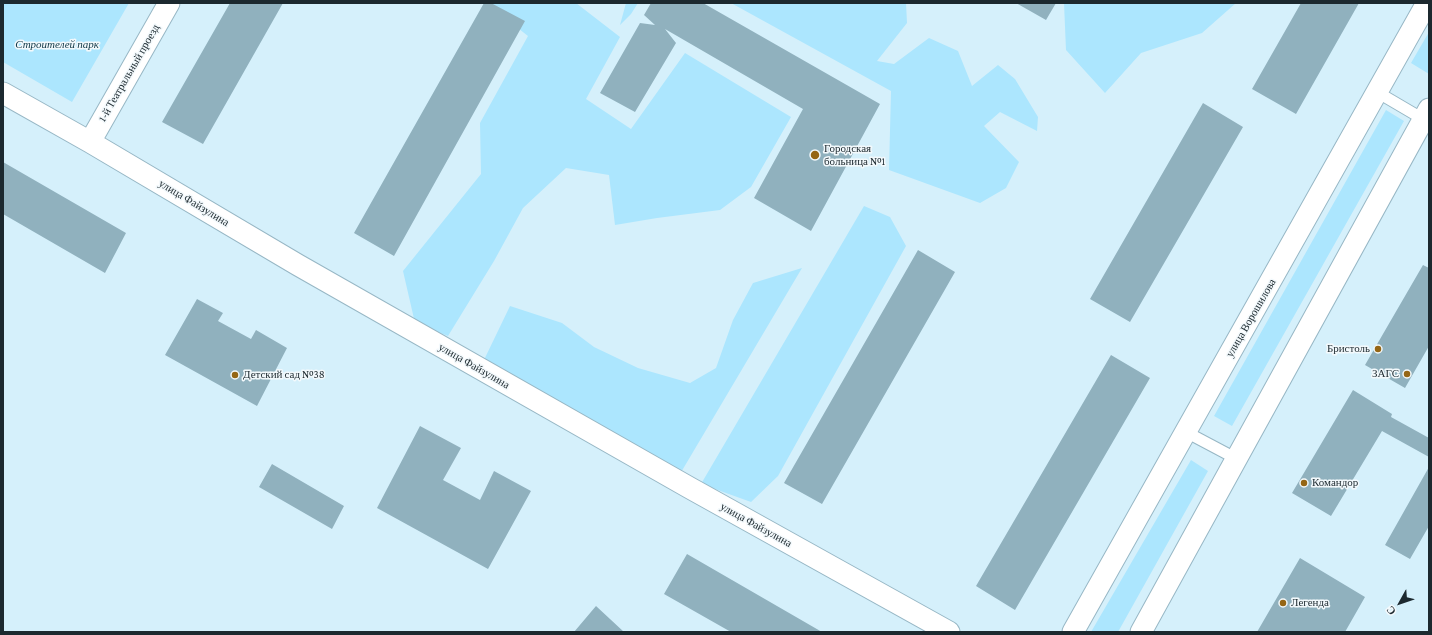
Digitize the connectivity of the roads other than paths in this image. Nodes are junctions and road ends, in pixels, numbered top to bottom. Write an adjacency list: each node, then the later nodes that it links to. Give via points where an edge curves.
1 (169, 3): 6 (street, 1-й Театральный проезд)
2 (1428, 3): 3 (street, улица Ворошилова)
3 (1377, 92): 5 (lane); 7 (street, улица Ворошилова)
4 (3, 93): 6 (street, улица Файзулина)
5 (1426, 114): 8 (street)
6 (90, 142): 9 (street, улица Файзулина, via 305,269 696,492)
7 (1186, 432): 8 (lane); 10 (street, улица Ворошилова)
8 (1237, 459): 11 (street)
9 (949, 632)
10 (1073, 632)
11 (1141, 632)

